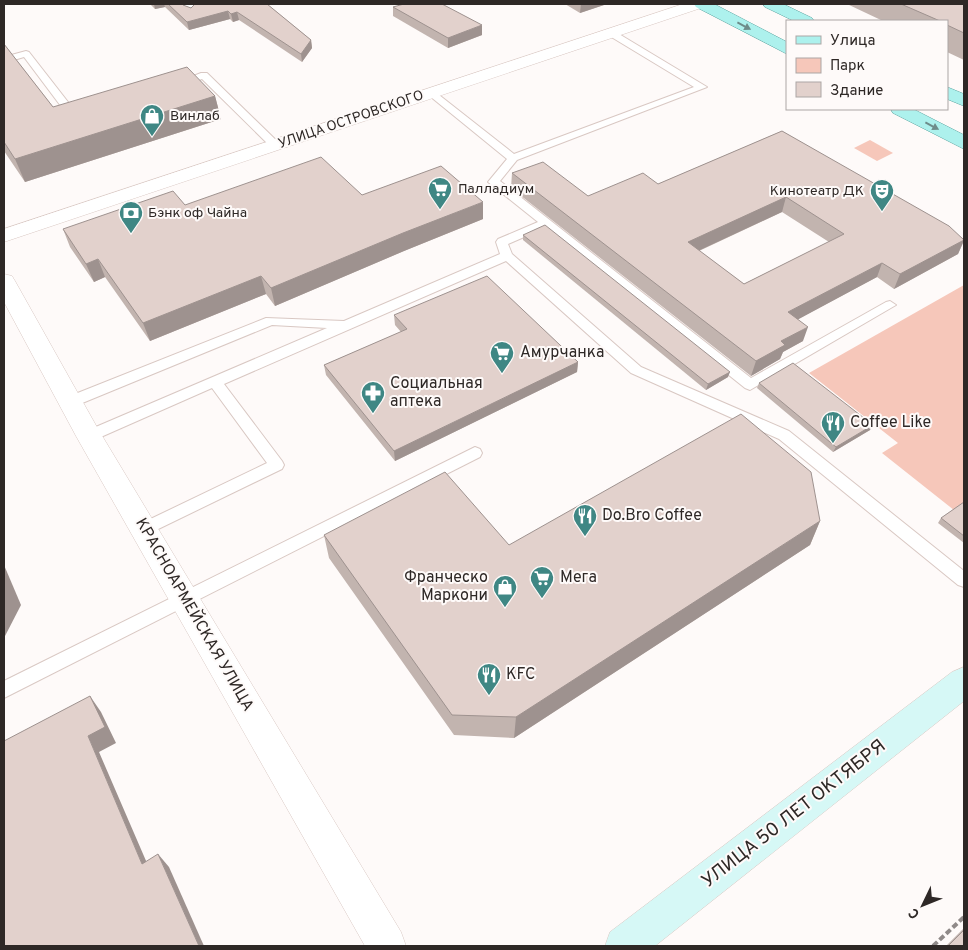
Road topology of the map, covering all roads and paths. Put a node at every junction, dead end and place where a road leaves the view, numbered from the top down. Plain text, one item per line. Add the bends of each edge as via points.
1 (698, 4) edge
2 (702, 4) edge
3 (771, 4) edge
4 (804, 20) edge
5 (611, 33) junction
6 (786, 48) edge
7 (4, 60) edge
8 (167, 87) edge
9 (431, 93) junction
10 (948, 93) edge
11 (964, 101) edge
12 (92, 110) edge
13 (902, 110) edge
14 (964, 143) edge
15 (275, 145) junction
16 (513, 158) junction
17 (546, 223) junction
18 (4, 236) edge
19 (507, 256) junction
20 (4, 281) edge
21 (890, 305) dead end
22 (347, 325) junction
23 (215, 382) junction
24 (70, 402) junction
25 (89, 436) junction
26 (475, 453) dead end
27 (144, 529) junction
28 (964, 580) edge
29 (185, 600) junction
30 (964, 682) edge
31 (4, 690) edge
32 (964, 918) edge
33 (387, 946) edge
34 (624, 946) edge
35 (933, 946) edge

1 - 5 street, УЛИЦА ОСТРОВСКОГО
2 -> 6 main road
3 - 4 main road
5 - 9 street, УЛИЦА ОСТРОВСКОГО
5 - 16 lane via 702,87
7 - 12 lane via 26,54 73,115
8 - 15 lane via 204,76
9 - 15 street, УЛИЦА ОСТРОВСКОГО
9 - 16 lane
10 - 11 main road
13 -> 14 main road
15 - 18 street, УЛИЦА ОСТРОВСКОГО
16 - 17 lane via 494,182
17 - 19 lane via 502,242
17 - 21 lane via 750,385
19 - 22 lane
19 - 28 lane via 636,370 784,435
20 - 24 street, КРАСНОАРМЕЙСКАЯ УЛИЦА
22 - 23 lane
22 - 24 lane via 271,321
23 - 25 lane
23 - 27 lane via 277,465
24 - 25 street, КРАСНОАРМЕЙСКАЯ УЛИЦА
25 - 27 street, КРАСНОАРМЕЙСКАЯ УЛИЦА
26 - 29 lane
27 - 29 street, КРАСНОАРМЕЙСКАЯ УЛИЦА
29 - 31 lane
29 - 33 street, КРАСНОАРМЕЙСКАЯ УЛИЦА
30 - 34 main road, УЛИЦА 50 ЛЕТ ОКТЯБРЯ
32 - 35 path

